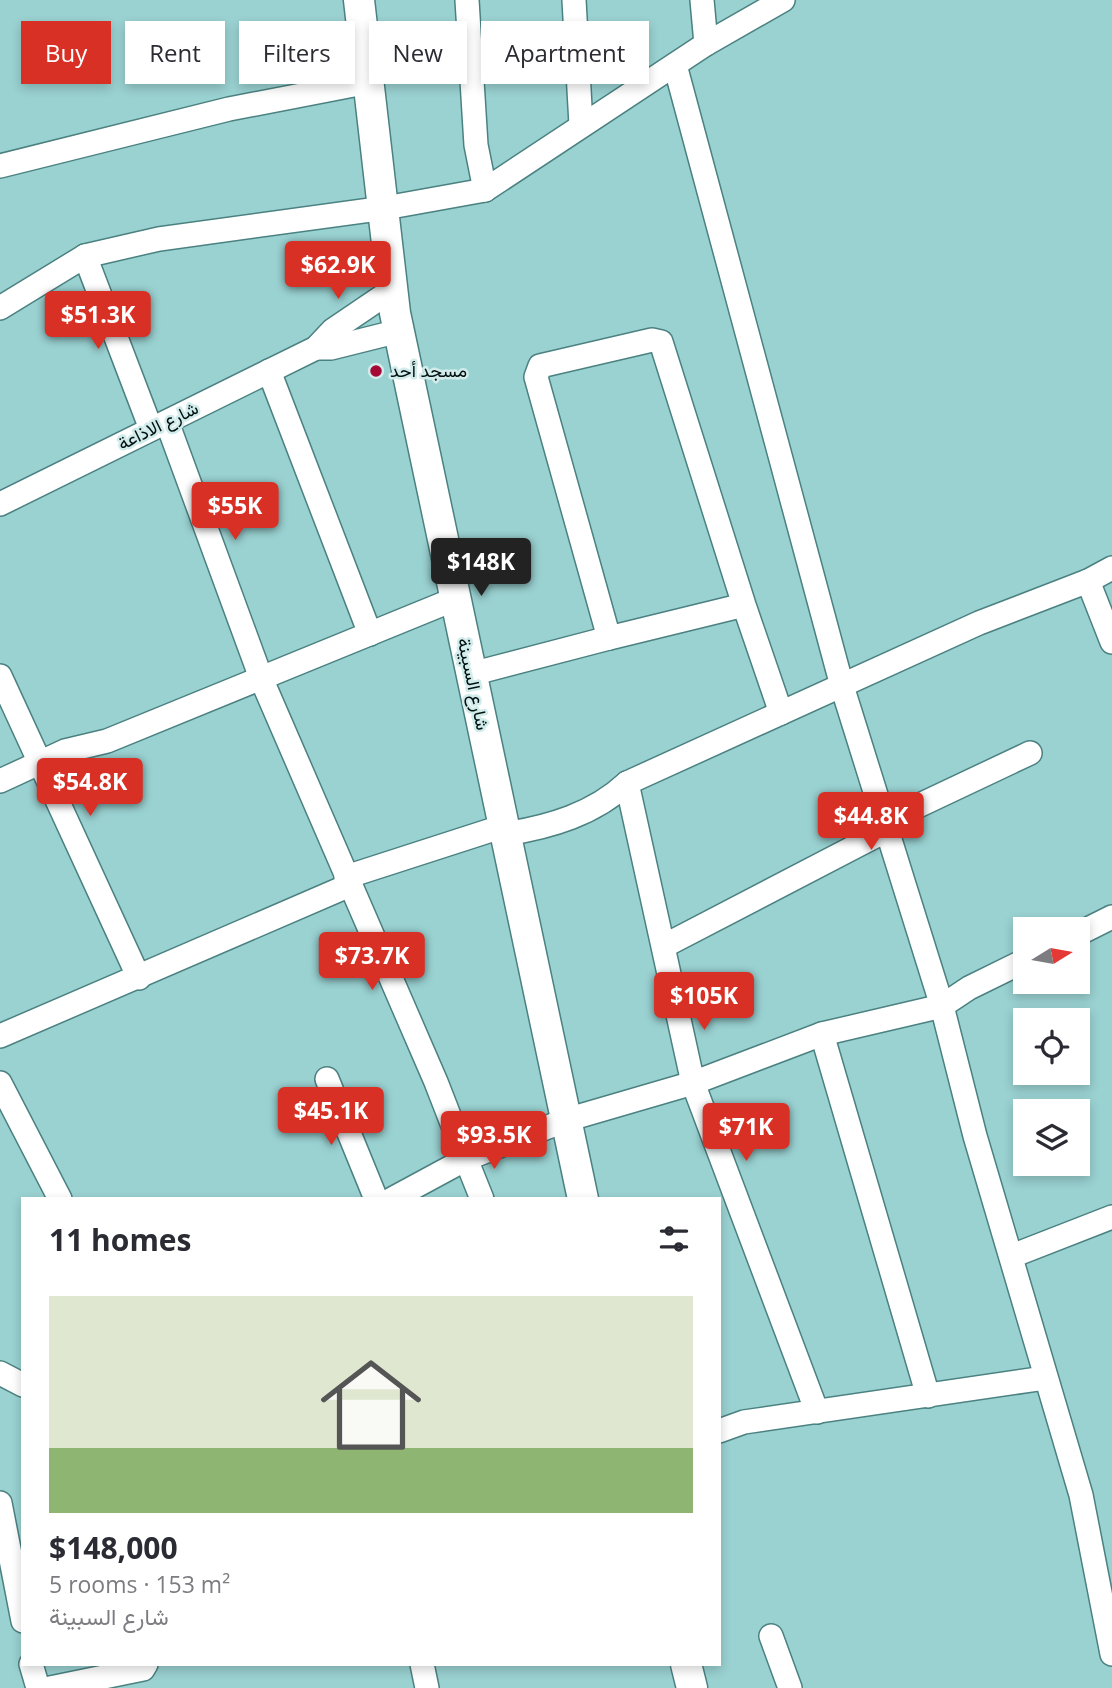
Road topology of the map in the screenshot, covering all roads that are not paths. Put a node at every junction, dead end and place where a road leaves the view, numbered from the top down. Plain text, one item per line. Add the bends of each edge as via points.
1 (359, 0) edge
2 (467, 0) edge
3 (574, 0) edge
4 (702, 0) edge
5 (783, 0) edge
6 (706, 44) junction
7 (675, 65) junction
8 (369, 82) joint
9 (369, 84) edge
10 (581, 125) junction
11 (0, 166) edge
12 (485, 190) junction
13 (385, 208) junction
14 (85, 256) junction
15 (392, 290) junction
16 (0, 308) edge
17 (399, 331) junction
18 (316, 348) junction
19 (269, 371) junction
20 (159, 426) junction
21 (0, 504) edge
22 (1112, 568) edge
23 (1087, 581) junction
24 (455, 599) junction
25 (744, 605) junction
26 (370, 634) junction
27 (609, 638) junction
28 (1112, 642) edge
29 (471, 674) junction
30 (0, 676) edge
31 (261, 678) junction
32 (842, 686) junction
33 (781, 713) junction
34 (1030, 753) dead end
35 (41, 762) junction
36 (0, 781) edge
37 (627, 783) junction
38 (886, 826) junction
39 (504, 830) junction
40 (348, 881) junction
41 (1112, 917) edge
42 (1090, 927) edge
43 (664, 946) junction
44 (1013, 966) edge
45 (139, 978) junction
46 (942, 1006) junction
47 (822, 1034) junction
48 (0, 1036) edge
49 (327, 1079) dead end
50 (0, 1083) edge
51 (693, 1083) junction
52 (566, 1120) junction
53 (466, 1159) junction
54 (59, 1197) edge
55 (375, 1197) edge
56 (395, 1197) edge
57 (481, 1197) edge
58 (583, 1197) edge
59 (1112, 1217) edge
60 (1012, 1256) junction
61 (0, 1373) edge
62 (1045, 1378) junction
63 (21, 1384) edge
64 (928, 1396) junction
65 (817, 1412) junction
66 (721, 1430) edge
67 (0, 1503) edge
68 (1103, 1559) edge
69 (21, 1611) edge
70 (771, 1636) dead end
71 (1112, 1654) edge
72 (32, 1666) edge
73 (145, 1666) edge
74 (422, 1666) edge
75 (677, 1666) edge
76 (686, 1666) edge
77 (38, 1688) edge
78 (50, 1688) edge
79 (427, 1688) edge
80 (680, 1688) edge
81 (691, 1688) edge
82 (790, 1688) edge

1 - 8 main road, شارع السبينة
2 - 12 street via 476,145
3 - 10 street
4 - 6 street
5 - 6 street
6 - 7 street
7 - 10 street
7 - 32 street
8 - 11 street via 229,109
9 - 13 main road, شارع السبينة
10 - 12 street
12 - 13 street
13 - 14 street via 159,239
13 - 15 main road, شارع السبينة
14 - 16 street
14 - 20 street
15 - 17 main road, شارع السبينة
15 - 18 street, شارع الاذاعة via 333,330
17 - 18 street, شارع الاذاعة
17 - 24 main road, شارع السبينة
18 - 19 street, شارع الاذاعة
19 - 20 street, شارع الاذاعة
19 - 26 street
20 - 21 street, شارع الاذاعة
20 - 31 street
22 - 23 street
23 - 28 street
23 - 32 street via 1018,606
24 - 26 street
24 - 29 main road, شارع السبينة
25 - 27 street
25 - 27 street via 660,342 652,340 540,366 536,377
25 - 33 street
26 - 31 street
27 - 29 street
29 - 39 main road, شارع السبينة
30 - 35 street
31 - 35 street via 107,741
31 - 40 street
32 - 33 street
32 - 38 street
33 - 37 street
34 - 38 street
35 - 36 street
35 - 45 street
37 - 39 street via 591,809 545,827
37 - 43 street
38 - 43 street
38 - 46 street
39 - 40 street
39 - 52 main road, شارع السبينة
40 - 45 street
40 - 53 street
41 - 42 street
43 - 51 street
44 - 46 street
45 - 48 street
46 - 47 street
46 - 60 street
47 - 51 street
47 - 64 street
49 - 55 street
50 - 54 street
51 - 52 street
51 - 65 street
52 - 53 street
52 - 58 main road, شارع السبينة
53 - 56 street
53 - 57 street
59 - 60 street
60 - 62 street
61 - 63 street
62 - 64 street
62 - 68 street
64 - 65 street
65 - 66 street via 744,1422
67 - 69 street
68 - 71 street
70 - 82 street
72 - 77 street
73 - 78 street
74 - 79 street
75 - 80 main road
76 - 81 main road

